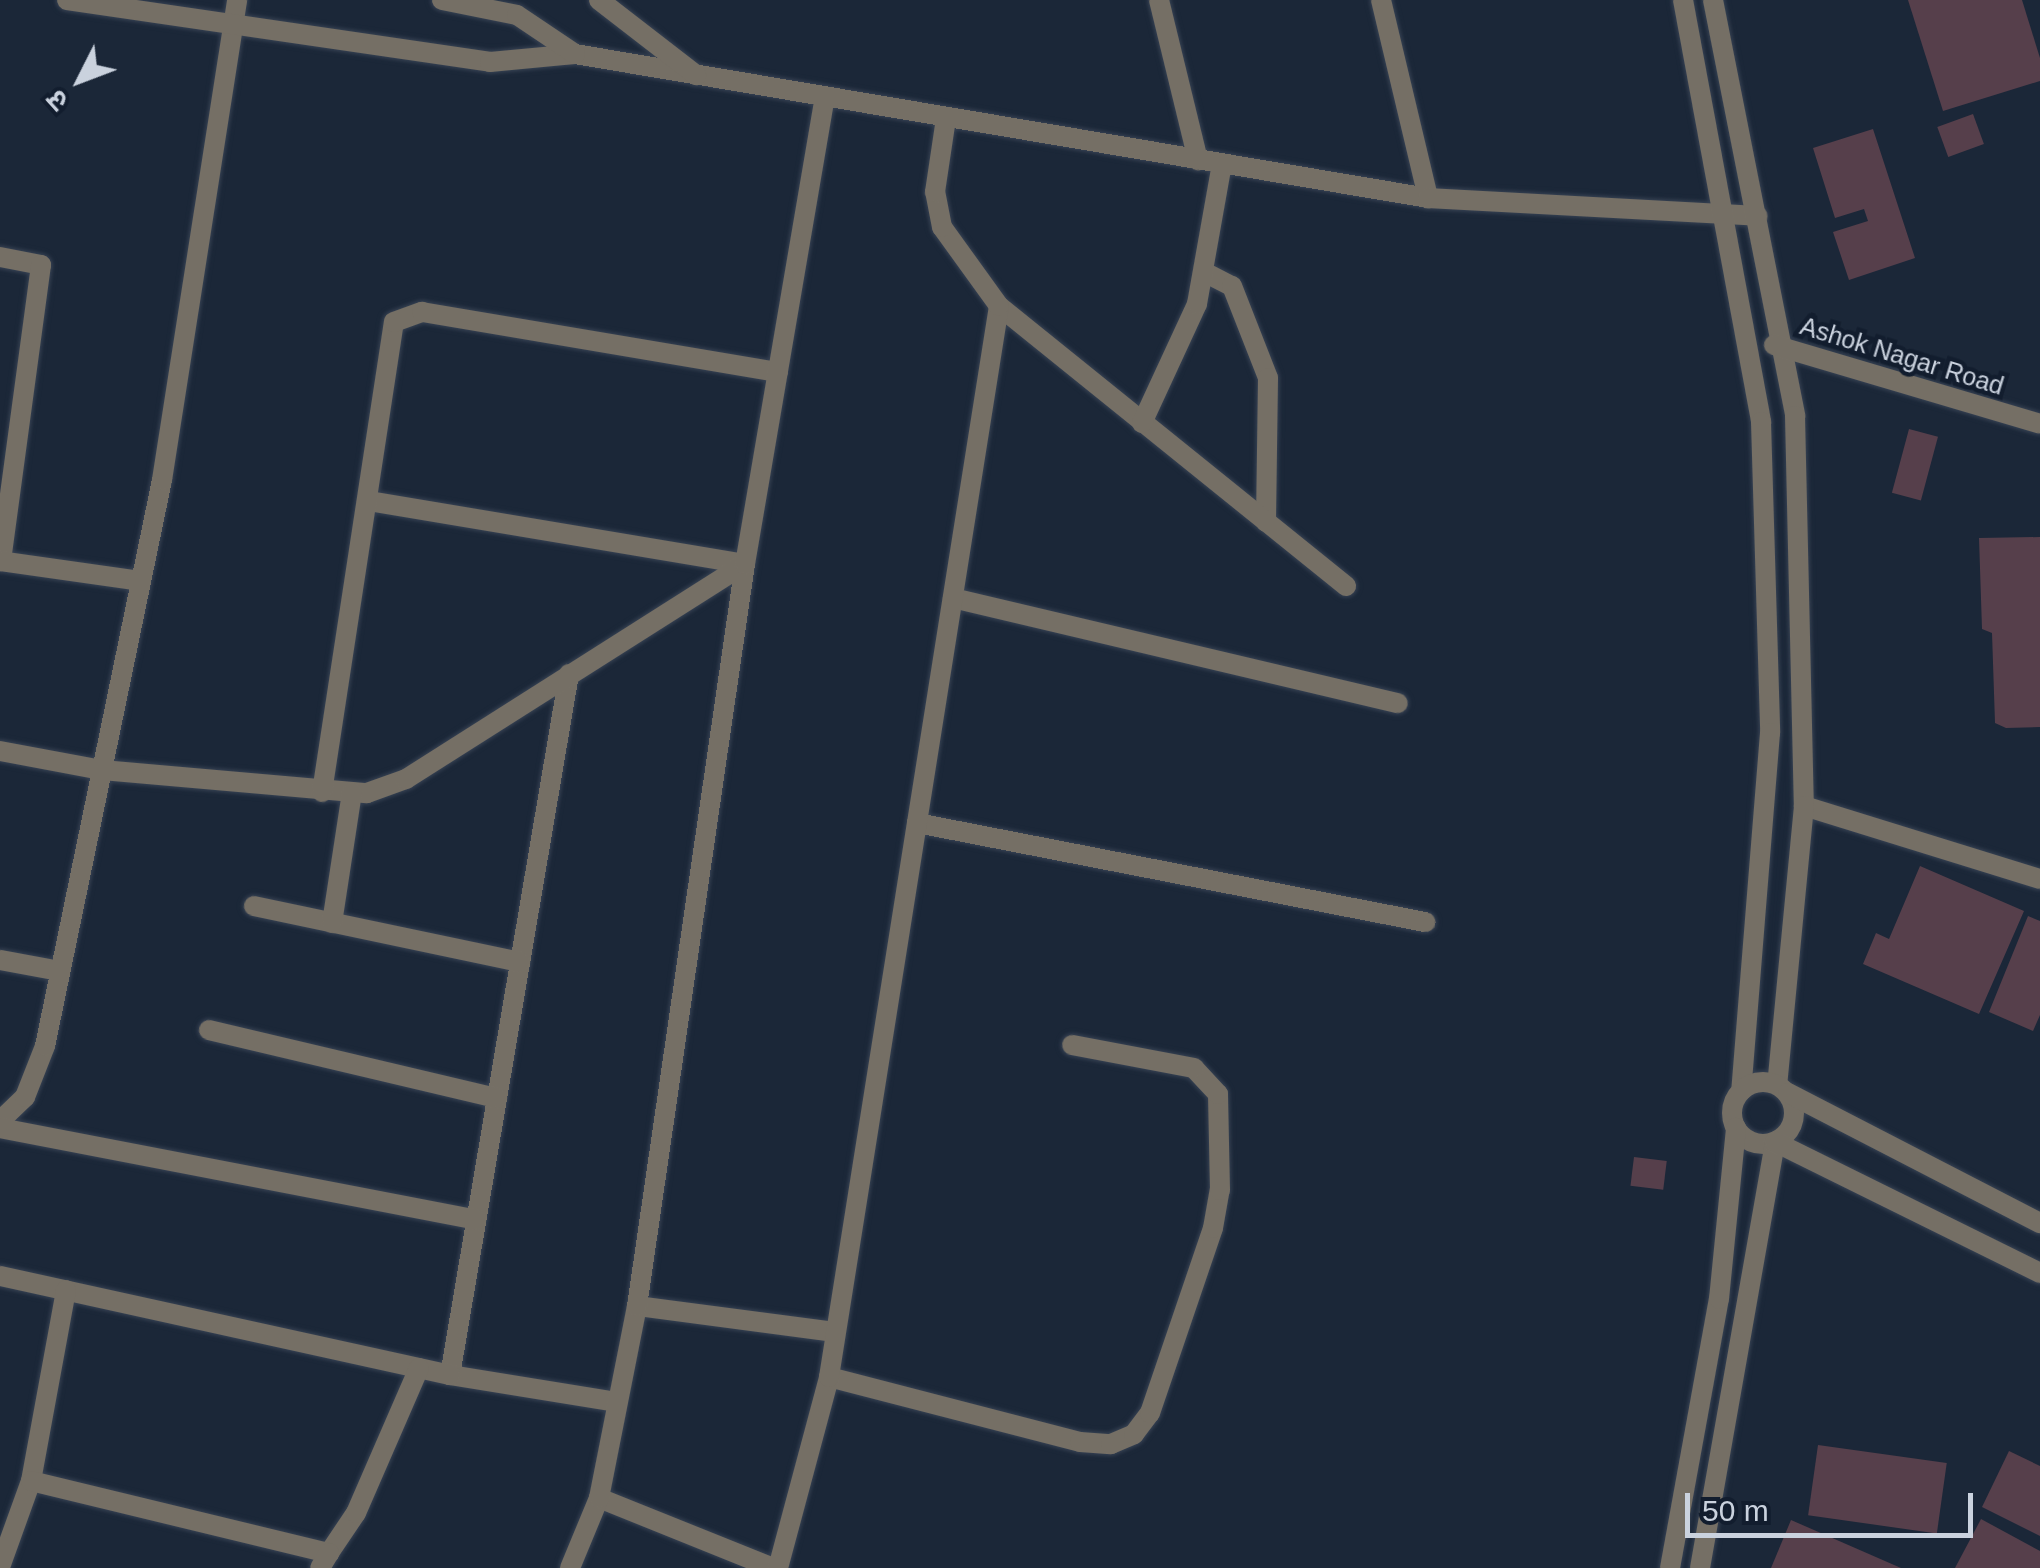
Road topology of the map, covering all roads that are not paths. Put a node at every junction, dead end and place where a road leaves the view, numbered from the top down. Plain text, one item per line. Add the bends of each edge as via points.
1 (67, 0) edge
2 (237, 0) edge
3 (442, 0) edge
4 (599, 0) edge
5 (1159, 0) edge
6 (1381, 0) edge
7 (1683, 0) edge
8 (1712, 0) edge
9 (234, 26) junction
10 (575, 54) junction
11 (699, 77) junction
12 (825, 98) junction
13 (946, 118) junction
14 (1198, 160) junction
15 (1222, 164) junction
16 (1428, 198) junction
17 (1723, 212) junction
18 (1758, 216) junction
19 (0, 258) edge
20 (1204, 272) junction
21 (999, 306) junction
22 (1749, 341) junction
23 (1781, 346) junction
24 (778, 372) junction
25 (1142, 422) junction
26 (2040, 424) edge
27 (368, 501) junction
28 (1266, 522) junction
29 (0, 561) edge
30 (745, 564) junction
31 (141, 581) junction
32 (1346, 586) dead end
33 (952, 598) junction
34 (569, 674) junction
35 (1398, 703) dead end
36 (0, 751) edge
37 (102, 770) junction
38 (322, 792) junction
39 (352, 792) junction
40 (1804, 806) junction
41 (916, 823) junction
42 (2040, 879) edge
43 (254, 906) dead end
44 (332, 922) junction
45 (1424, 922) dead end
46 (0, 960) edge
47 (520, 962) junction
48 (60, 972) junction
49 (209, 1030) dead end
50 (1072, 1045) dead end
51 (1782, 1089) junction
52 (1741, 1091) junction
53 (497, 1098) junction
54 (0, 1125) edge
55 (1736, 1128) junction
56 (1775, 1142) junction
57 (476, 1220) junction
58 (2040, 1223) edge
59 (2040, 1273) edge
60 (0, 1276) edge
61 (66, 1290) junction
62 (637, 1306) junction
63 (834, 1332) junction
64 (419, 1368) junction
65 (450, 1374) junction
66 (829, 1378) junction
67 (618, 1402) junction
68 (31, 1481) junction
69 (599, 1498) junction
70 (324, 1560) edge
71 (0, 1567) edge
72 (570, 1568) edge
73 (775, 1568) edge
74 (1670, 1568) edge
75 (1700, 1568) edge

1 - 9 street
2 - 9 street
3 - 10 street via 517,14
4 - 11 street
5 - 14 street
6 - 16 street
7 - 17 street
8 - 18 street
9 - 10 street via 490,62
9 - 31 street
10 - 11 street
11 - 12 street
12 - 13 street
12 - 24 street
13 - 14 street
13 - 21 street via 935,192 942,227
14 - 15 street
15 - 16 street
15 - 20 street
16 - 17 street
17 - 18 street
17 - 22 street
18 - 23 street
19 - 29 street via 41,265
20 - 25 street via 1186,335
20 - 28 street via 1232,286 1268,378
21 - 25 street
21 - 33 street
22 - 23 street, Ashok Nagar Road
22 - 52 street via 1760,422 1770,732
23 - 26 street, Ashok Nagar Road
23 - 40 street via 1795,416
24 - 27 street via 422,312 405,316 389,336
24 - 30 street
25 - 28 street
27 - 30 street
27 - 38 street
28 - 32 street
29 - 31 street
30 - 34 street
30 - 62 street
31 - 37 street
33 - 35 street
33 - 41 street
34 - 39 street via 406,778
34 - 47 street
36 - 37 street
37 - 38 street
37 - 48 street
38 - 39 street
39 - 44 street
40 - 42 street
40 - 51 street
41 - 45 street
41 - 63 street
43 - 44 street
44 - 47 street
46 - 48 street
47 - 53 street
48 - 54 street via 45,1046 25,1097
49 - 53 street
50 - 66 street via 1194,1068 1218,1094 1214,1228 1150,1414 1134,1434 1111,1444 1080,1442
51 - 52 street via 1758,1082
51 - 56 street via 1795,1117
51 - 58 street
52 - 55 street via 1732,1108
53 - 57 street
54 - 57 street
55 - 56 street via 1757,1144
55 - 74 street via 1719,1299
56 - 59 street
56 - 75 street
57 - 65 street
60 - 61 street
61 - 64 street
61 - 68 street
62 - 63 street
62 - 67 street
63 - 66 street
64 - 65 street
64 - 70 street via 356,1513
65 - 67 street
66 - 73 street
67 - 69 street
68 - 70 street
68 - 71 street
69 - 72 street
69 - 73 street

